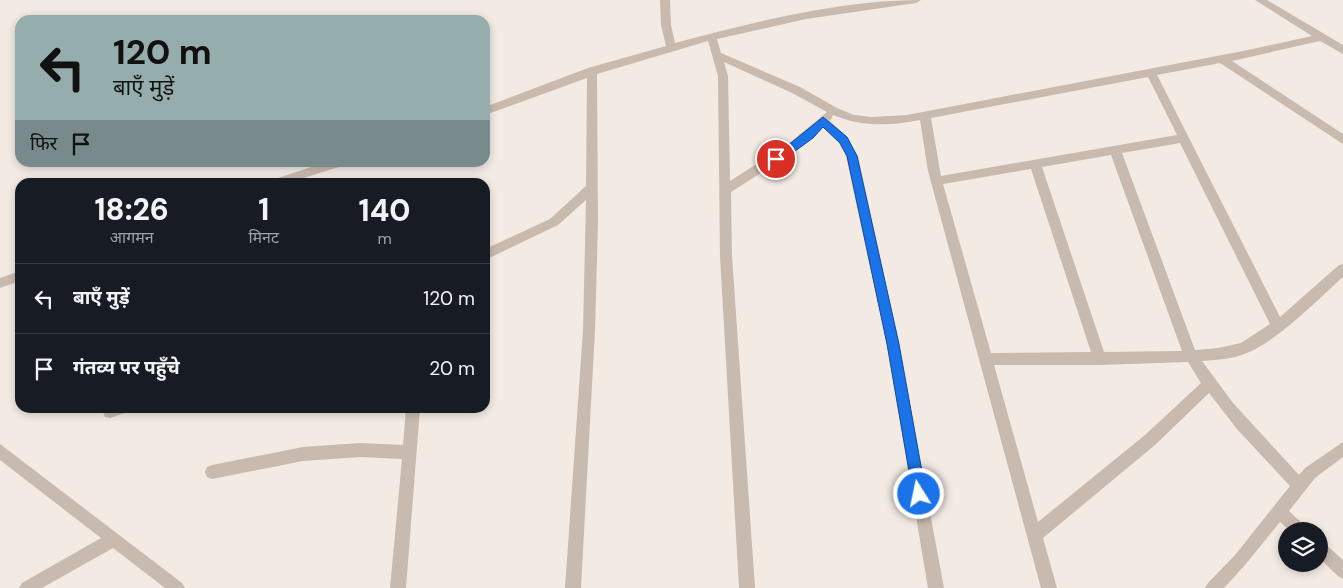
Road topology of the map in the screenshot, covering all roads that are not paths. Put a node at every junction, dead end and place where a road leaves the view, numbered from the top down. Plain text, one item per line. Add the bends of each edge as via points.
1 (665, 0) edge
2 (916, 0) edge
3 (1260, 0) edge
4 (1323, 37) junction
5 (712, 38) junction
6 (672, 48) junction
7 (1343, 50) edge
8 (716, 55) junction
9 (1222, 59) junction
10 (592, 71) junction
11 (1151, 73) junction
12 (490, 109) edge
13 (828, 116) junction
14 (925, 116) junction
15 (1184, 138) junction
16 (1343, 140) edge
17 (1115, 150) junction
18 (1034, 164) junction
19 (326, 167) edge
20 (292, 178) edge
21 (937, 181) junction
22 (592, 188) junction
23 (725, 190) junction
24 (490, 254) edge
25 (1343, 269) edge
26 (15, 278) edge
27 (0, 283) edge
28 (1278, 326) junction
29 (1191, 356) junction
30 (985, 359) junction
31 (1100, 359) junction
32 (1208, 385) junction
33 (413, 413) edge
34 (1343, 449) edge
35 (0, 450) edge
36 (410, 452) junction
37 (212, 472) dead end
38 (1300, 486) junction
39 (1280, 512) junction
40 (1291, 522) edge
41 (1034, 535) junction
42 (114, 539) junction
43 (1328, 557) edge
44 (1343, 571) edge
45 (27, 588) edge
46 (177, 588) edge
47 (398, 588) edge
48 (573, 588) edge
49 (747, 588) edge
50 (936, 588) edge
51 (1049, 588) edge
52 (1213, 588) edge

1 - 6 street via 666,26
2 - 5 street via 793,19
3 - 4 street
4 - 7 street
4 - 9 street
5 - 6 street
5 - 8 street
6 - 10 street
8 - 13 street via 796,90
8 - 23 street via 723,76
9 - 11 street
9 - 16 street
10 - 12 street
10 - 22 street
11 - 14 street
11 - 15 street
13 - 14 street via 872,122
13 - 23 street via 790,150
13 - 50 street via 852,156 893,344
14 - 21 street
15 - 17 street
15 - 28 street
17 - 18 street
17 - 29 street
18 - 21 street
18 - 31 street
19 - 20 street
21 - 30 street
22 - 24 street via 554,222
22 - 48 street via 589,330
23 - 49 street via 726,256
25 - 28 street
26 - 27 street
28 - 29 street via 1244,348
29 - 31 street
29 - 32 street
30 - 31 street
30 - 41 street
32 - 38 street
32 - 41 street via 1150,440
33 - 36 street
34 - 38 street via 1310,473
35 - 42 street
36 - 37 street via 360,450 303,454
36 - 47 street
38 - 39 street
39 - 40 street
39 - 52 street
41 - 51 street
42 - 45 street
42 - 46 street
43 - 44 street

